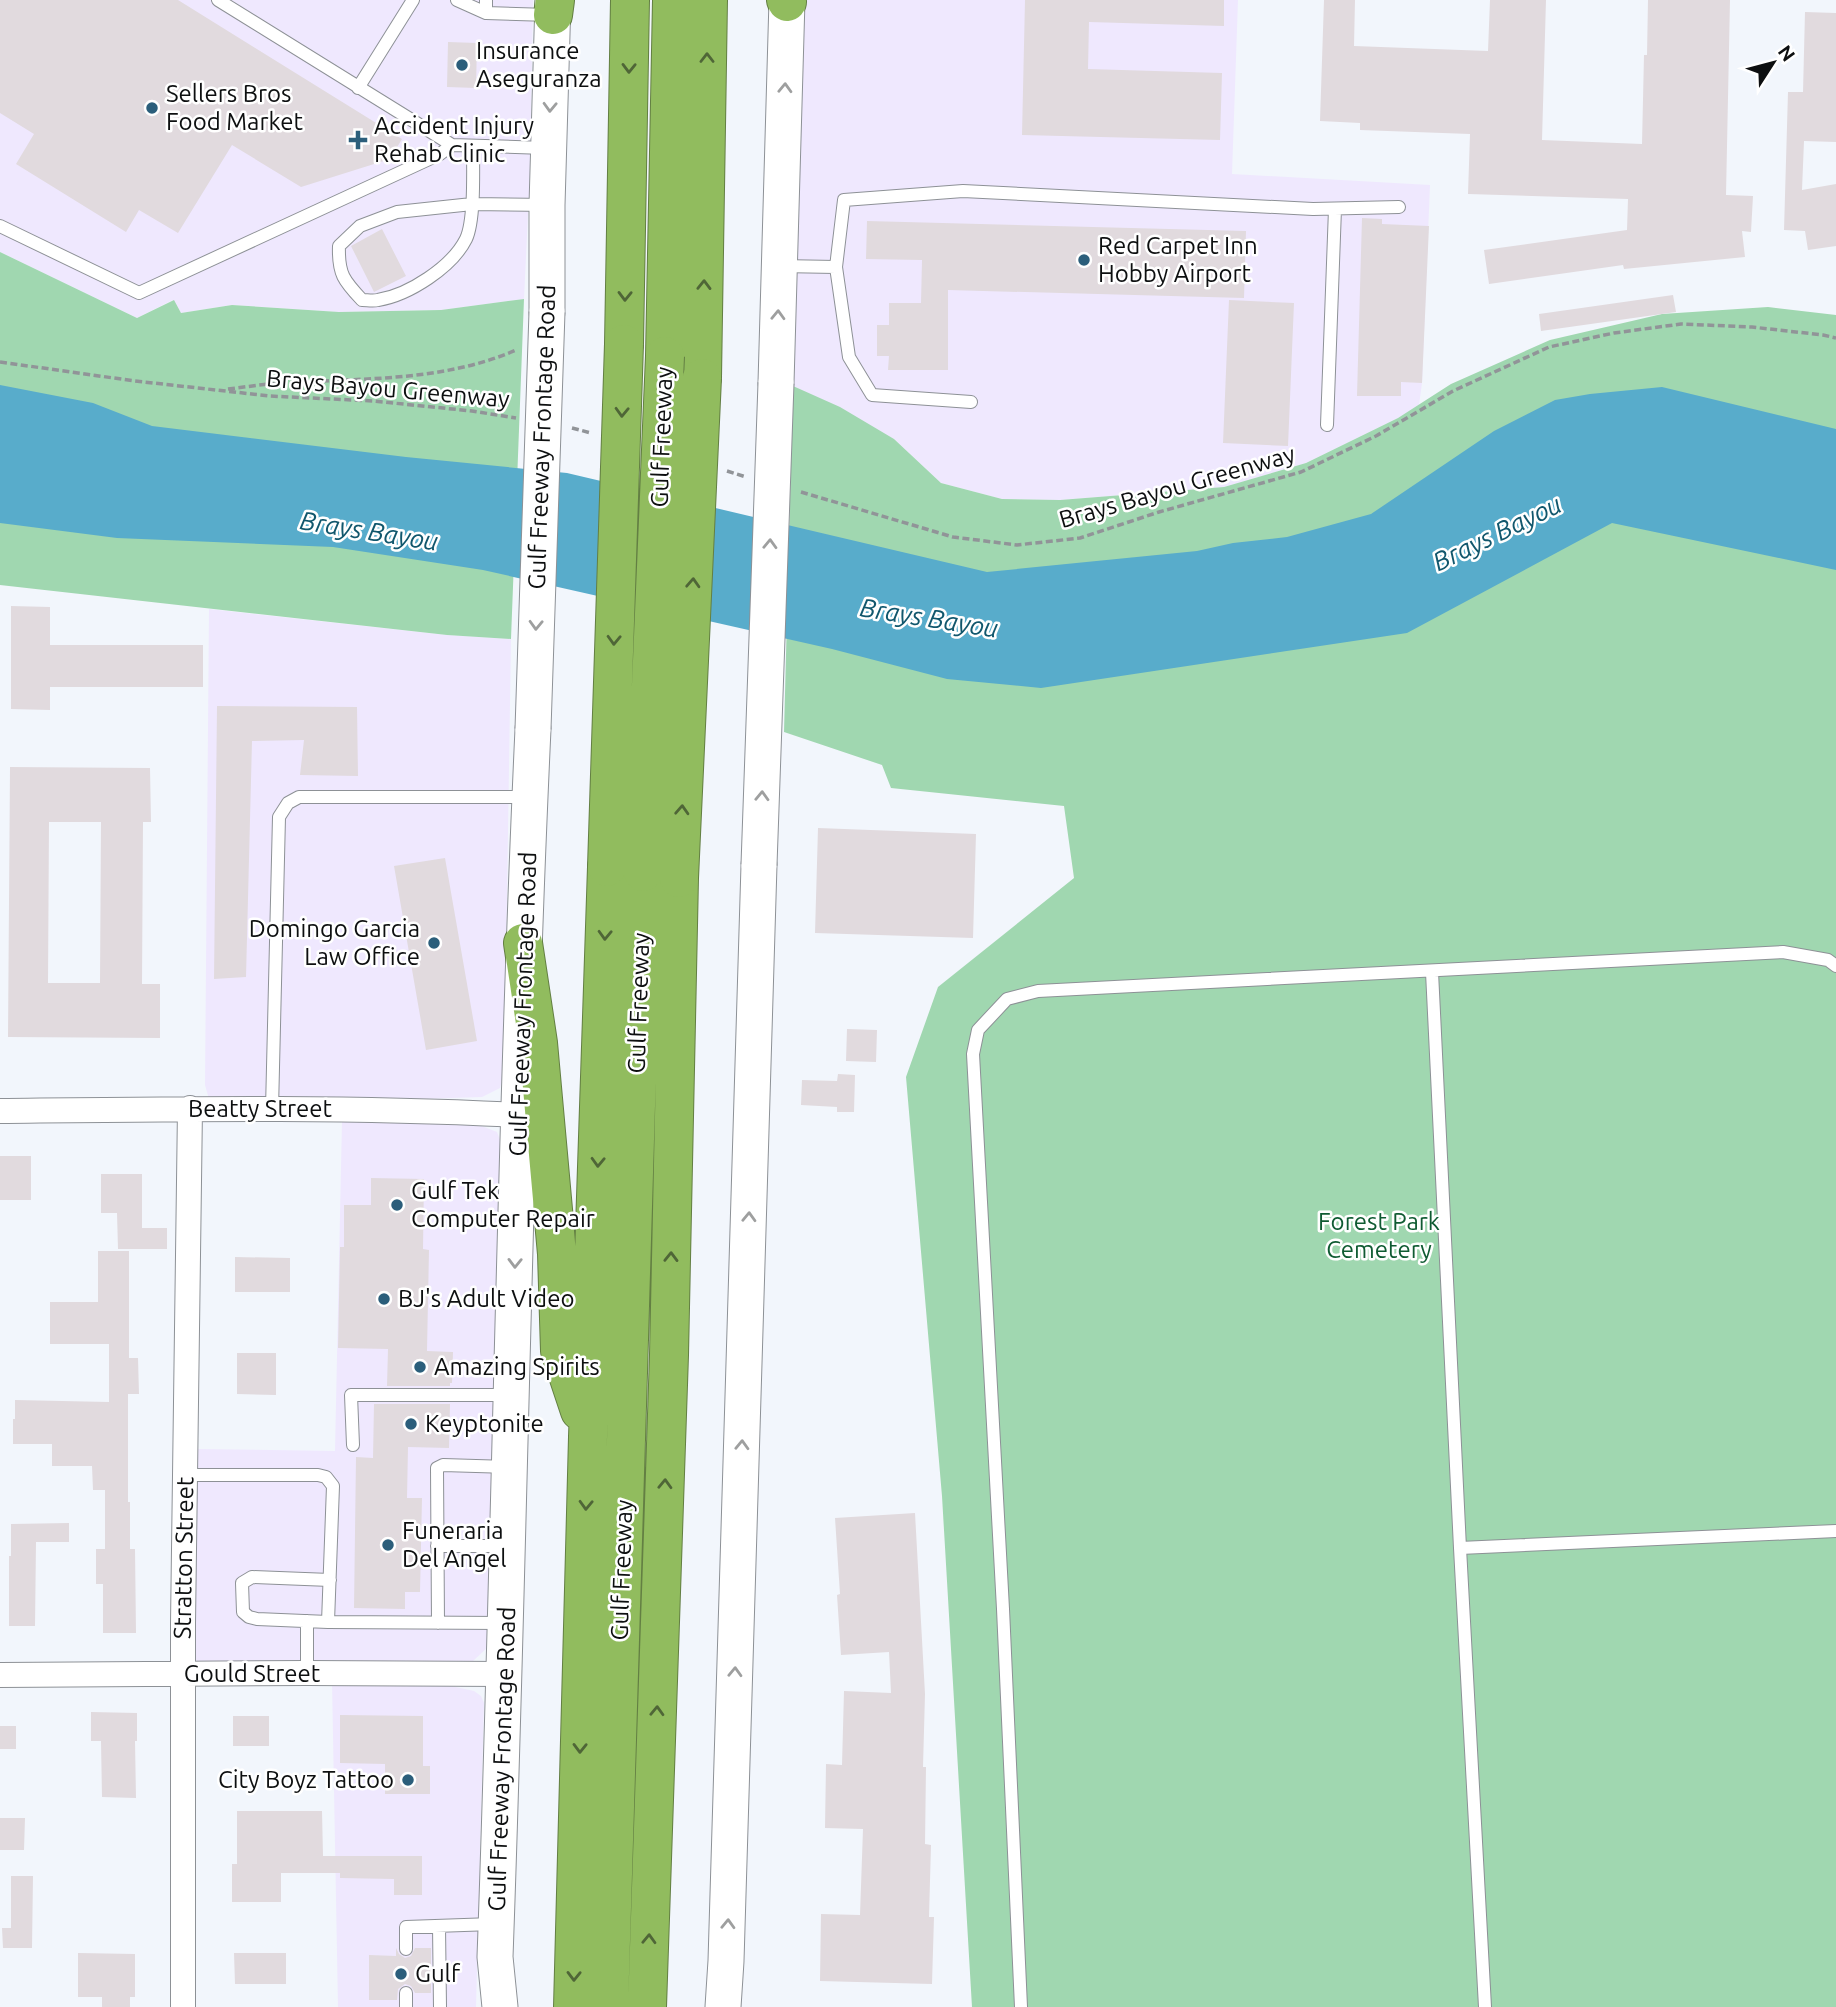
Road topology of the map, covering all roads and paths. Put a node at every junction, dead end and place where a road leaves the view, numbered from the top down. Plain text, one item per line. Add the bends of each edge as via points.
1 (218, 0) edge
2 (413, 0) edge
3 (457, 0) edge
4 (630, 0) edge
5 (672, 0) edge
6 (708, 0) edge
7 (787, 1) edge
8 (554, 5) edge
9 (486, 6) edge
10 (358, 88) junction
11 (452, 145) junction
12 (473, 146) junction
13 (549, 148) junction
14 (472, 204) junction
15 (547, 205) junction
16 (1399, 207) dead end
17 (1335, 209) junction
18 (0, 226) edge
19 (779, 266) junction
20 (836, 267) junction
21 (1836, 338) edge
22 (516, 350) dead end
23 (0, 362) edge
24 (221, 390) junction
25 (971, 402) dead end
26 (523, 420) dead end
27 (1327, 425) dead end
28 (561, 426) dead end
29 (600, 436) dead end
30 (719, 469) dead end
31 (758, 480) dead end
32 (798, 491) dead end
33 (530, 797) junction
34 (643, 872) junction
35 (523, 943) junction
36 (1836, 966) edge
37 (1432, 972) junction
38 (190, 1108) junction
39 (272, 1109) junction
40 (0, 1111) edge
41 (519, 1115) junction
42 (512, 1395) junction
43 (588, 1437) junction
44 (353, 1445) dead end
45 (510, 1467) junction
46 (185, 1475) junction
47 (1836, 1531) edge
48 (437, 1546) junction
49 (508, 1546) junction
50 (1460, 1549) junction
51 (330, 1580) junction
52 (307, 1621) junction
53 (328, 1622) junction
54 (438, 1623) junction
55 (506, 1623) junction
56 (307, 1673) junction
57 (505, 1674) junction
58 (0, 1675) edge
59 (184, 1675) junction
60 (439, 1926) junction
61 (496, 1940) junction
62 (406, 1948) dead end
63 (406, 1993) dead end
64 (724, 2002) edge
65 (183, 2007) edge
66 (406, 2007) edge
67 (440, 2007) edge
68 (490, 2007) edge
69 (500, 2007) edge
70 (573, 2007) edge
71 (609, 2007) edge
72 (647, 2007) edge
73 (1021, 2007) edge
74 (1485, 2007) edge

1 - 10 lane
2 - 10 lane
3 - 9 lane
4 -> 34 highway, Gulf Freeway, bridge via 624,344
5 - 34 highway, Gulf Freeway, bridge via 666,356
34 -> 6 highway, Gulf Freeway, bridge via 702,378
19 -> 7 main road
8 - 9 lane
8 -> 13 main road, Gulf Freeway Frontage Road
10 - 11 lane
11 - 12 lane
11 - 18 lane via 139,293
12 - 13 lane
12 - 14 lane
13 - 15 main road, Gulf Freeway Frontage Road
14 - 14 lane via 397,212 360,226 339,246 345,283 362,300 378,300 412,288 446,265 466,238
14 - 15 lane
15 -> 33 main road, Gulf Freeway Frontage Road, bridge
16 - 17 lane
17 - 20 lane via 962,191 844,200
17 - 27 lane
19 - 20 lane
64 -> 19 main road, bridge
20 - 25 lane via 849,357 872,395
21 - 32 path, Brays Bayou Greenway via 1681,324 1549,347 1453,391 1376,436 1301,472 1080,538 1017,545 953,537
22 - 24 path, Brays Bayou Greenway via 464,367 407,376
23 - 24 path, Brays Bayou Greenway
24 - 26 path, Brays Bayou Greenway via 373,401
28 - 29 path
30 - 31 path
33 - 35 main road, Gulf Freeway Frontage Road
33 - 39 lane via 299,797 288,803 278,817
34 -> 43 highway, Gulf Freeway
34 - 71 highway, Gulf Freeway
72 -> 34 highway, Gulf Freeway via 669,1355
35 - 41 main road, Gulf Freeway Frontage Road
35 - 43 highway via 547,1135 560,1351
36 - 37 lane via 1828,960 1783,952
37 - 50 lane
37 - 73 lane via 1038,991 1007,999 978,1030 973,1054
38 - 39 street, Beatty Street
38 - 40 street, Beatty Street
38 - 46 street, Stratton Street
39 - 41 street, Beatty Street
41 -> 42 main road, Gulf Freeway Frontage Road
42 - 44 lane via 351,1395
42 - 45 main road, Gulf Freeway Frontage Road
43 -> 70 highway, Gulf Freeway
45 - 48 lane via 437,1468
45 - 49 main road, Gulf Freeway Frontage Road
46 - 51 lane via 326,1477 333,1486
46 - 59 street, Stratton Street
47 - 50 lane
48 - 49 lane
48 - 54 lane
49 - 55 main road, Gulf Freeway Frontage Road
50 - 74 lane
51 - 52 lane via 252,1577 242,1583 243,1612 250,1617
51 - 53 lane
52 - 53 lane
52 - 56 lane
53 - 54 lane
54 - 55 lane
55 - 57 main road, Gulf Freeway Frontage Road
56 - 57 street, Gould Street
56 - 59 street, Gould Street
57 - 61 main road, Gulf Freeway Frontage Road
58 - 59 street, Gould Street
59 - 65 street, Stratton Street
60 - 61 lane
60 - 62 lane via 406,1927
60 - 67 lane
61 - 68 main road
61 - 69 main road, Gulf Freeway Frontage Road
63 - 66 lane

